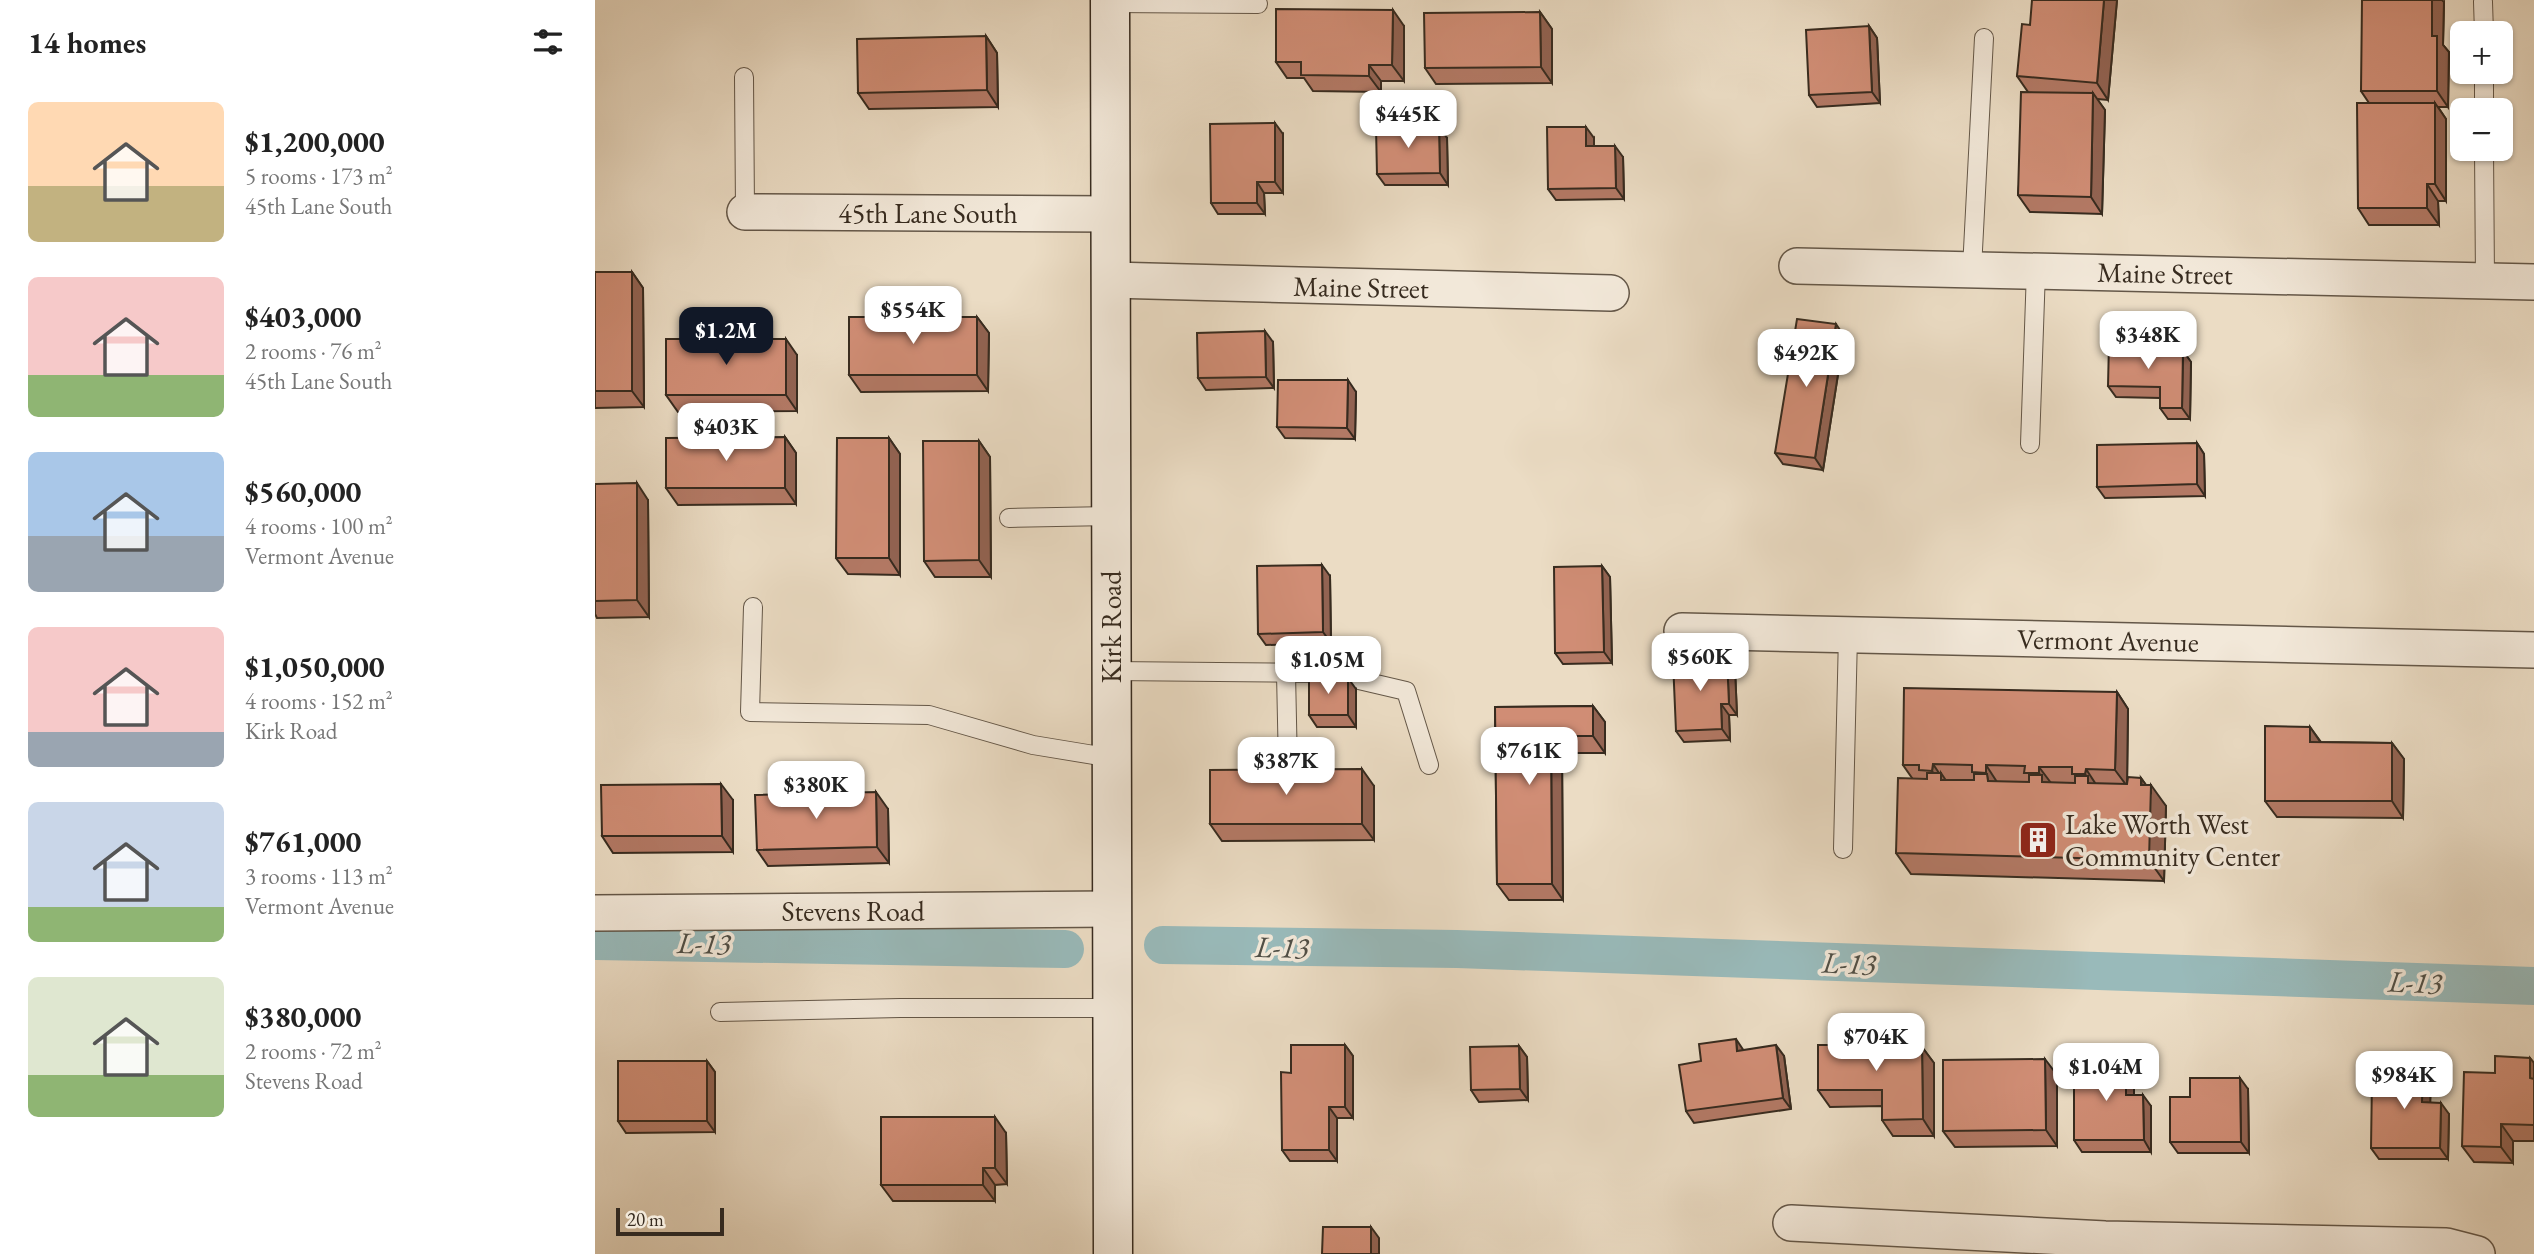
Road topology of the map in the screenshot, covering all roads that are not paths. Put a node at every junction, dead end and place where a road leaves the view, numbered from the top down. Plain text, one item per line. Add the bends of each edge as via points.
1 (1110, 1) edge
2 (2483, 2) dead end
3 (1258, 4) dead end
4 (2484, 21) edge
5 (1984, 38) dead end
6 (744, 77) dead end
7 (2484, 161) edge
8 (745, 212) joint
9 (1111, 214) junction
10 (1797, 266) dead end
11 (1972, 269) junction
12 (2036, 270) junction
13 (1111, 280) junction
14 (2485, 281) junction
15 (2534, 282) edge
16 (1611, 293) dead end
17 (2030, 444) dead end
18 (1111, 516) junction
19 (1009, 518) dead end
20 (753, 607) dead end
21 (1682, 631) dead end
22 (1848, 635) junction
23 (2534, 650) edge
24 (1111, 671) junction
25 (1286, 673) junction
26 (1112, 758) junction
27 (1429, 765) dead end
28 (1288, 768) edge
29 (1843, 849) dead end
30 (1112, 909) junction
31 (595, 913) edge
32 (1112, 1008) junction
33 (720, 1012) dead end
34 (1790, 1223) dead end
35 (2105, 1246) edge
36 (1113, 1254) edge
37 (2477, 1254) edge

1 - 3 lane
1 - 9 street, Kirk Road
2 - 4 lane
5 - 11 lane
6 - 8 lane
7 - 14 lane
8 - 9 street, 45th Lane South
9 - 13 street, Kirk Road
10 - 11 street, Maine Street
11 - 12 street, Maine Street
12 - 14 street, Maine Street
12 - 17 lane
13 - 16 street, Maine Street
13 - 18 street, Kirk Road
14 - 15 street, Maine Street
18 - 19 lane
18 - 24 street, Kirk Road
20 - 26 lane via 750,712 929,715 1034,745
21 - 22 street, Vermont Avenue
22 - 23 street, Vermont Avenue
22 - 29 lane
24 - 25 lane
24 - 26 street, Kirk Road
25 - 27 lane via 1329,673 1406,691
25 - 28 lane
26 - 30 street, Kirk Road
30 - 31 street, Stevens Road
30 - 32 street, Kirk Road
32 - 33 lane
32 - 36 street, Kirk Road
34 - 35 street
35 - 37 street via 2446,1246

